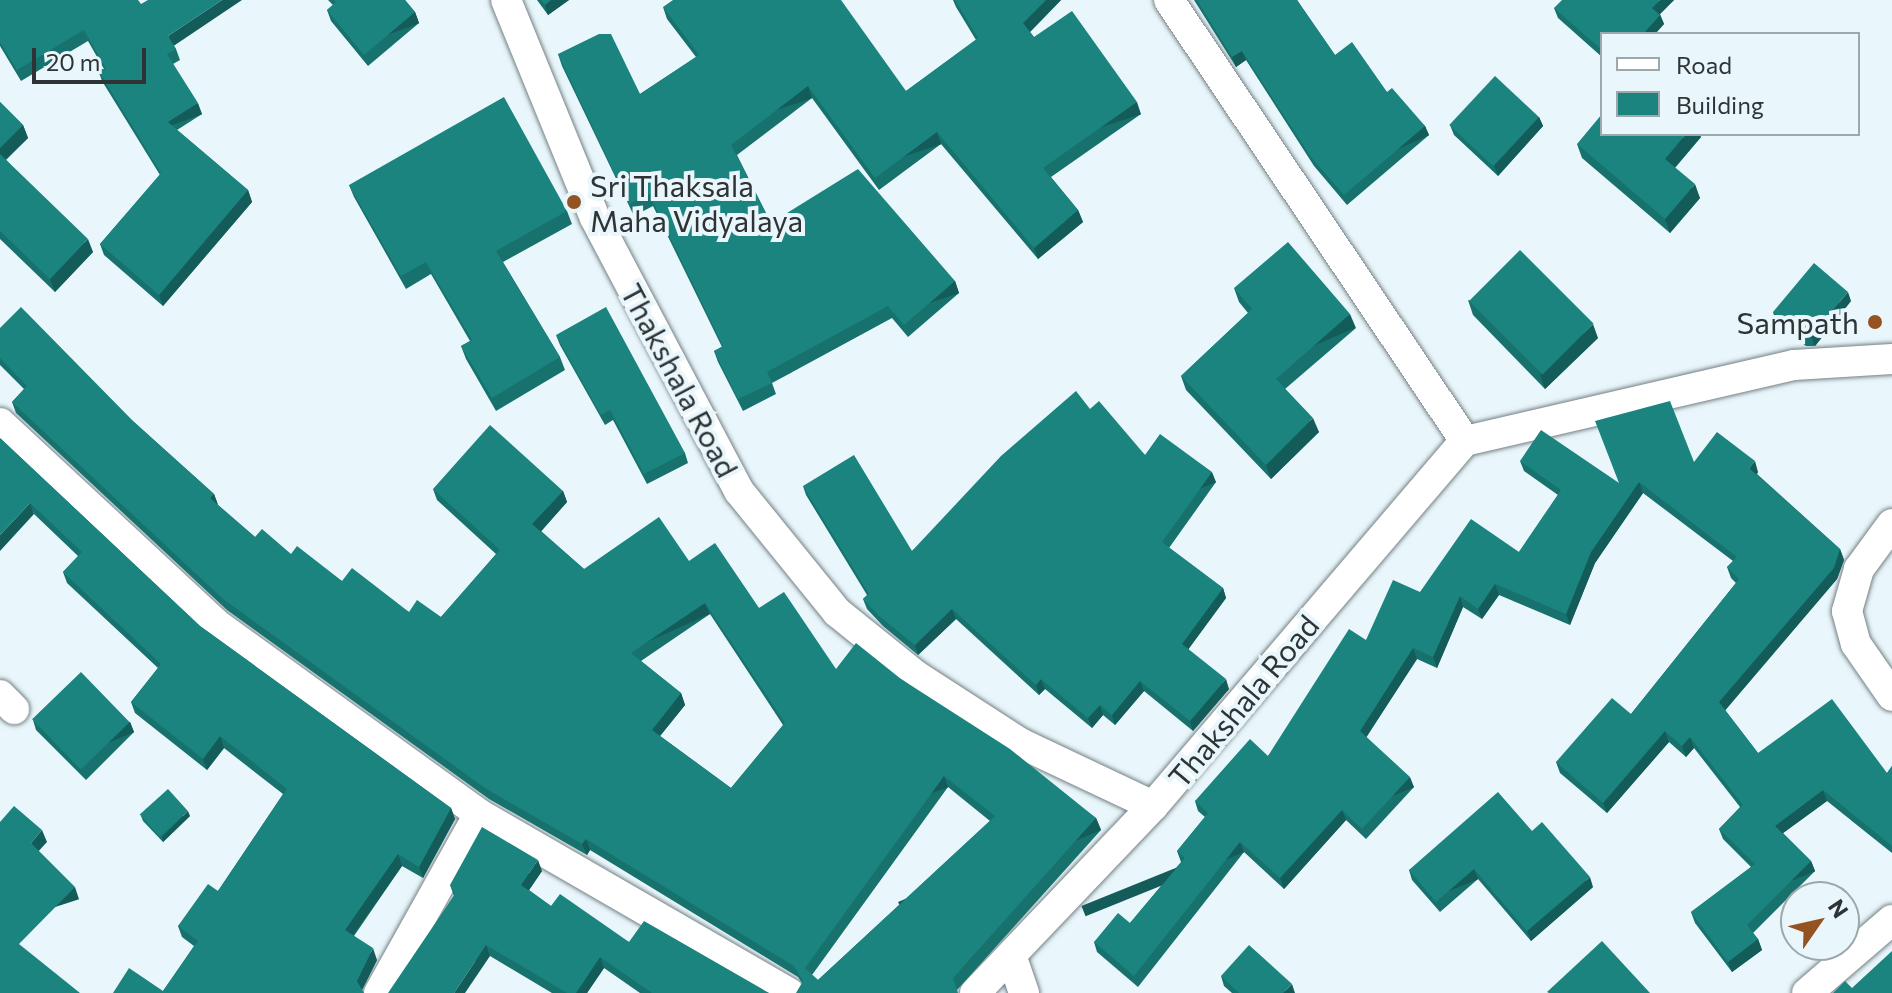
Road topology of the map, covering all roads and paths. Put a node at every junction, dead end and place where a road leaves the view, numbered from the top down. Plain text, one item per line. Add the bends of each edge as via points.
1 (506, 0) edge
2 (1169, 0) edge
3 (1892, 359) edge
4 (0, 423) edge
5 (1465, 441) junction
6 (1892, 524) edge
7 (1892, 696) edge
8 (1153, 806) junction
9 (479, 814) junction
10 (1892, 920) edge
11 (1012, 958) junction
12 (379, 993) edge
13 (789, 993) edge
14 (975, 993) edge
15 (1024, 993) edge
16 (1807, 993) edge

1 - 8 street, Thakshala Road via 595,218 739,491 758,515 837,612 915,675 1020,743
2 - 5 street
3 - 5 street via 1794,365
4 - 9 street via 216,624
5 - 8 street, Thakshala Road
6 - 7 street via 1859,569 1847,611 1856,644
8 - 11 street
9 - 12 street
9 - 13 street
10 - 16 street
11 - 14 street
11 - 15 street

